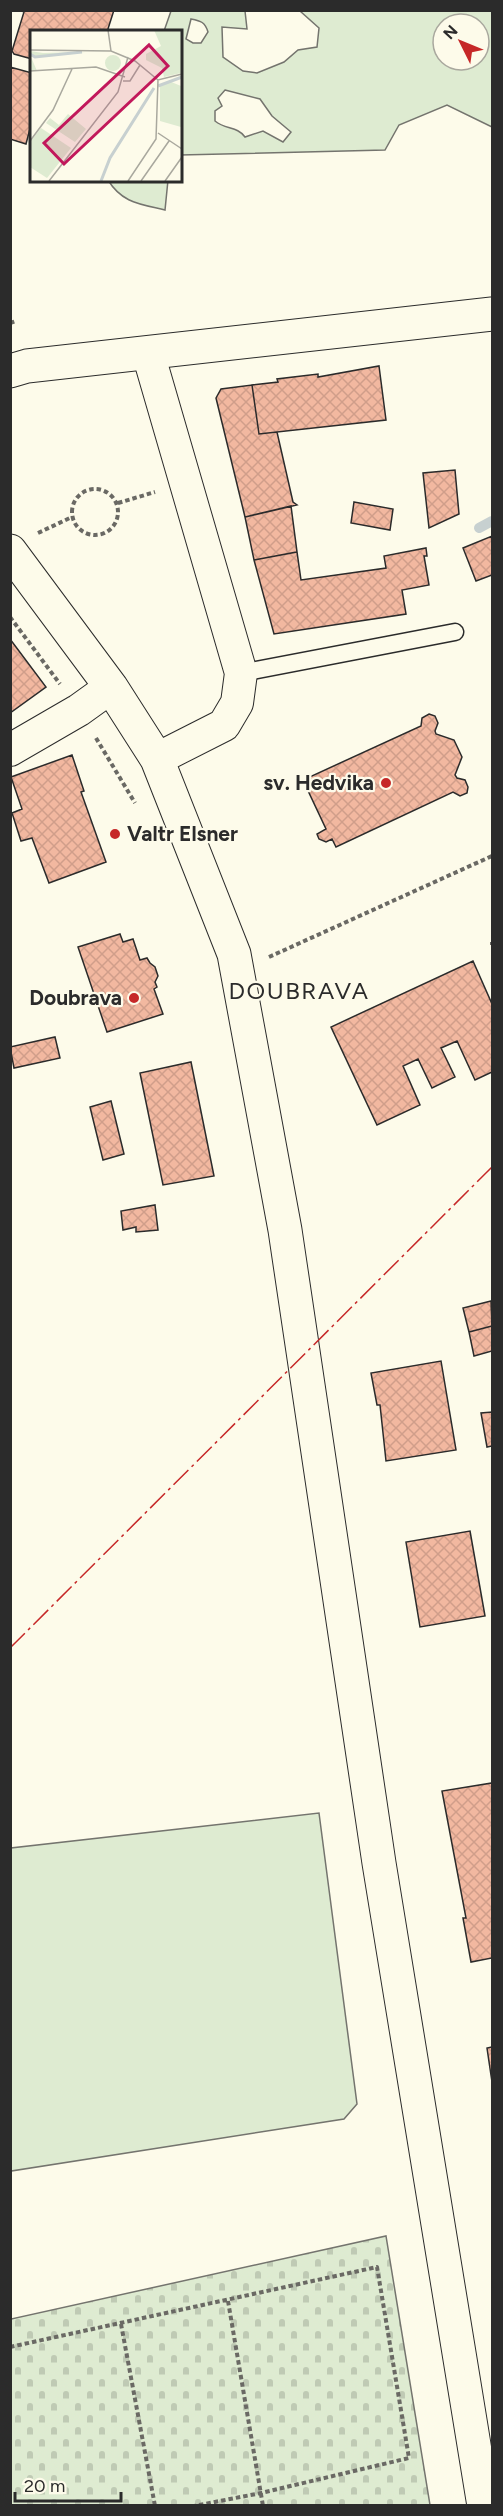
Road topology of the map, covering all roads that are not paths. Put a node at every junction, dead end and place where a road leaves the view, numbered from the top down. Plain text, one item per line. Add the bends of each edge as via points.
1 (492, 314) edge
2 (148, 352) junction
3 (10, 371) edge
4 (20, 544) edge
5 (455, 632) dead end
6 (241, 673) junction
7 (111, 687) junction
8 (10, 750) edge
9 (157, 759) junction
10 (484, 2505) edge

1 - 2 street
2 - 3 street
2 - 6 street
4 - 7 street
5 - 6 lane
6 - 9 street via 237,703 224,725
7 - 8 street
7 - 9 street
9 - 10 street via 234,954 285,1230 381,1875

